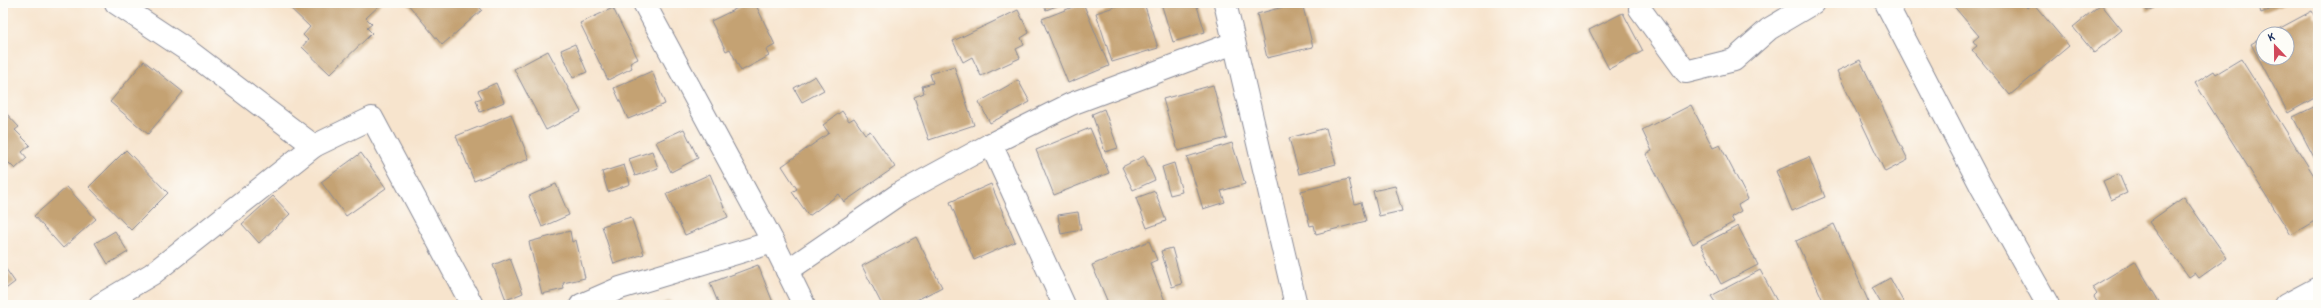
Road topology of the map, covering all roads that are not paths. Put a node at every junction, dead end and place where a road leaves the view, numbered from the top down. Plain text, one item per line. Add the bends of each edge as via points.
1 (116, 3) edge
2 (644, 3) edge
3 (1225, 3) edge
4 (1813, 3) edge
5 (1886, 3) edge
6 (1640, 9) dead end
7 (1234, 43) junction
8 (991, 144) junction
9 (314, 146) junction
10 (773, 242) junction
11 (787, 271) junction
12 (100, 305) edge
13 (472, 305) edge
14 (581, 305) edge
15 (804, 305) edge
16 (1064, 305) edge
17 (1296, 305) edge
18 (2048, 305) edge

1 - 9 street via 190,52
2 - 10 street
3 - 7 street
4 - 6 street via 1769,29 1734,60 1686,72
5 - 18 street
7 - 8 street via 1071,104
7 - 17 street
8 - 11 street via 899,194
8 - 16 street
9 - 12 street via 152,274
9 - 13 street via 372,118
10 - 11 street
10 - 14 street via 620,288
11 - 15 street

